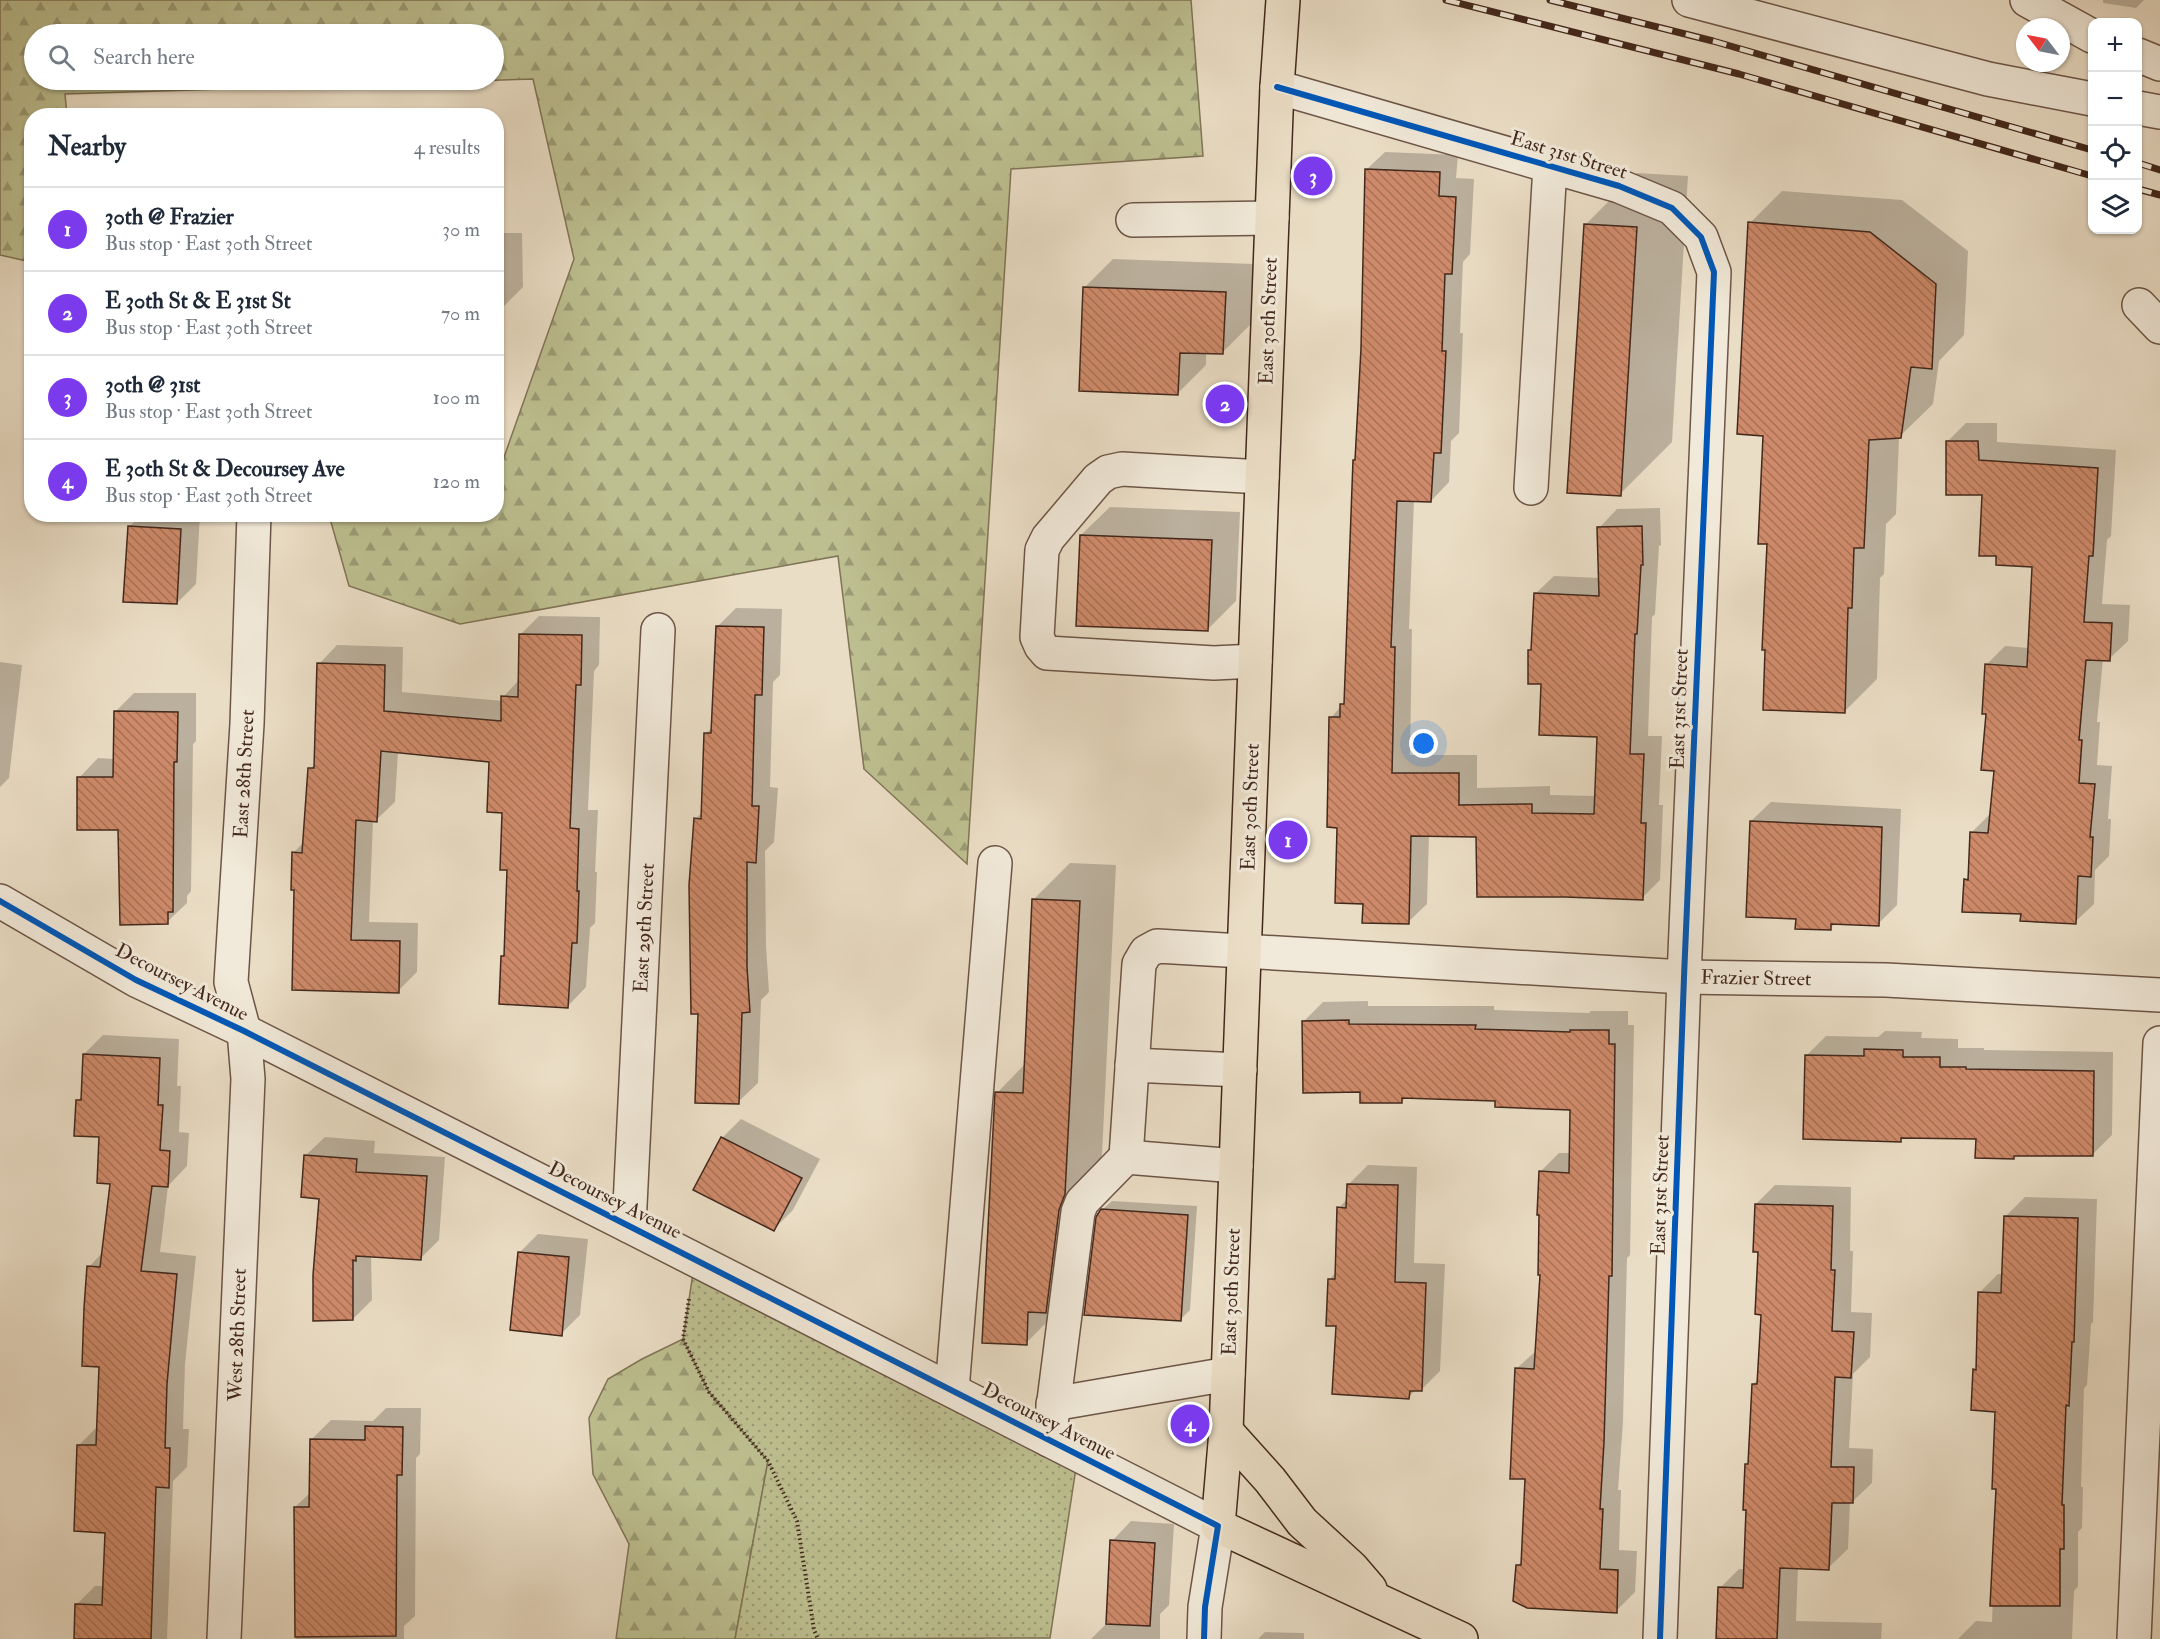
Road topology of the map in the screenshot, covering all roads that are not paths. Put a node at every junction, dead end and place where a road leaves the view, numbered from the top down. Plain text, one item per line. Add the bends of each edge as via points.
1 (1282, 0) edge
2 (1689, 0) edge
3 (2027, 0) edge
4 (2088, 34) edge
5 (2142, 57) edge
6 (2160, 64) edge
7 (1277, 87) junction
8 (2088, 98) edge
9 (2142, 109) edge
10 (2160, 112) edge
11 (1550, 166) junction
12 (1272, 218) junction
13 (1133, 220) dead end
14 (1262, 477) junction
15 (1531, 488) dead end
16 (254, 522) edge
17 (658, 630) dead end
18 (1255, 661) junction
19 (995, 863) dead end
20 (0, 901) edge
21 (1245, 950) junction
22 (1684, 977) junction
23 (2160, 995) edge
24 (244, 1031) junction
25 (2160, 1043) edge
26 (1132, 1065) junction
27 (1240, 1070) junction
28 (1126, 1157) junction
29 (1236, 1166) junction
30 (629, 1226) junction
31 (1228, 1374) junction
32 (952, 1390) junction
33 (1053, 1404) junction
34 (1226, 1431) junction
35 (1049, 1440) junction
36 (1218, 1526) junction
37 (2148, 1576) edge
38 (1381, 1602) junction
39 (224, 1639) edge
40 (1204, 1639) edge
41 (1461, 1639) edge
42 (1660, 1639) edge
43 (2133, 1639) edge

1 - 7 main road, East 30th Street
2 - 8 street via 1988,79
3 - 4 street
5 - 6 street
7 - 11 street, East 31st Street
7 - 12 main road, East 30th Street
9 - 10 street
11 - 15 street
11 - 22 street, East 31st Street via 1619,186 1672,208 1701,237 1714,272
12 - 13 street
12 - 14 main road, East 30th Street
14 - 18 main road, East 30th Street
14 - 18 street via 1122,469 1098,479 1041,550 1037,637 1047,653 1214,663
16 - 24 street, East 28th Street via 247,724 231,982
17 - 30 street, East 29th Street
18 - 21 main road, East 30th Street
19 - 32 street
20 - 24 street, Decoursey Avenue via 136,980
21 - 22 street, Frazier Street
21 - 26 street, Frazier Street via 1157,946 1146,952 1139,964
21 - 27 main road, East 30th Street
22 - 23 street, Frazier Street via 1886,980
22 - 42 street, East 31st Street
24 - 30 street, Decoursey Avenue
24 - 39 street, West 28th Street via 248,1079
25 - 37 street
26 - 27 street
26 - 28 street, Frazier Street
27 - 29 main road, East 30th Street
28 - 29 street
28 - 33 street via 1082,1202 1078,1212
29 - 31 main road, East 30th Street
30 - 32 street, Decoursey Avenue
31 - 33 street
31 - 34 main road, East 30th Street
32 - 35 street, Decoursey Avenue
33 - 35 street
34 - 36 main road, East 30th Street
34 - 38 main road, Decoursey Avenue via 1302,1522 1352,1568
35 - 36 street, Decoursey Avenue
36 - 38 main road, Decoursey Avenue
36 - 40 street
37 - 43 street
38 - 41 main road, Decoursey Avenue

